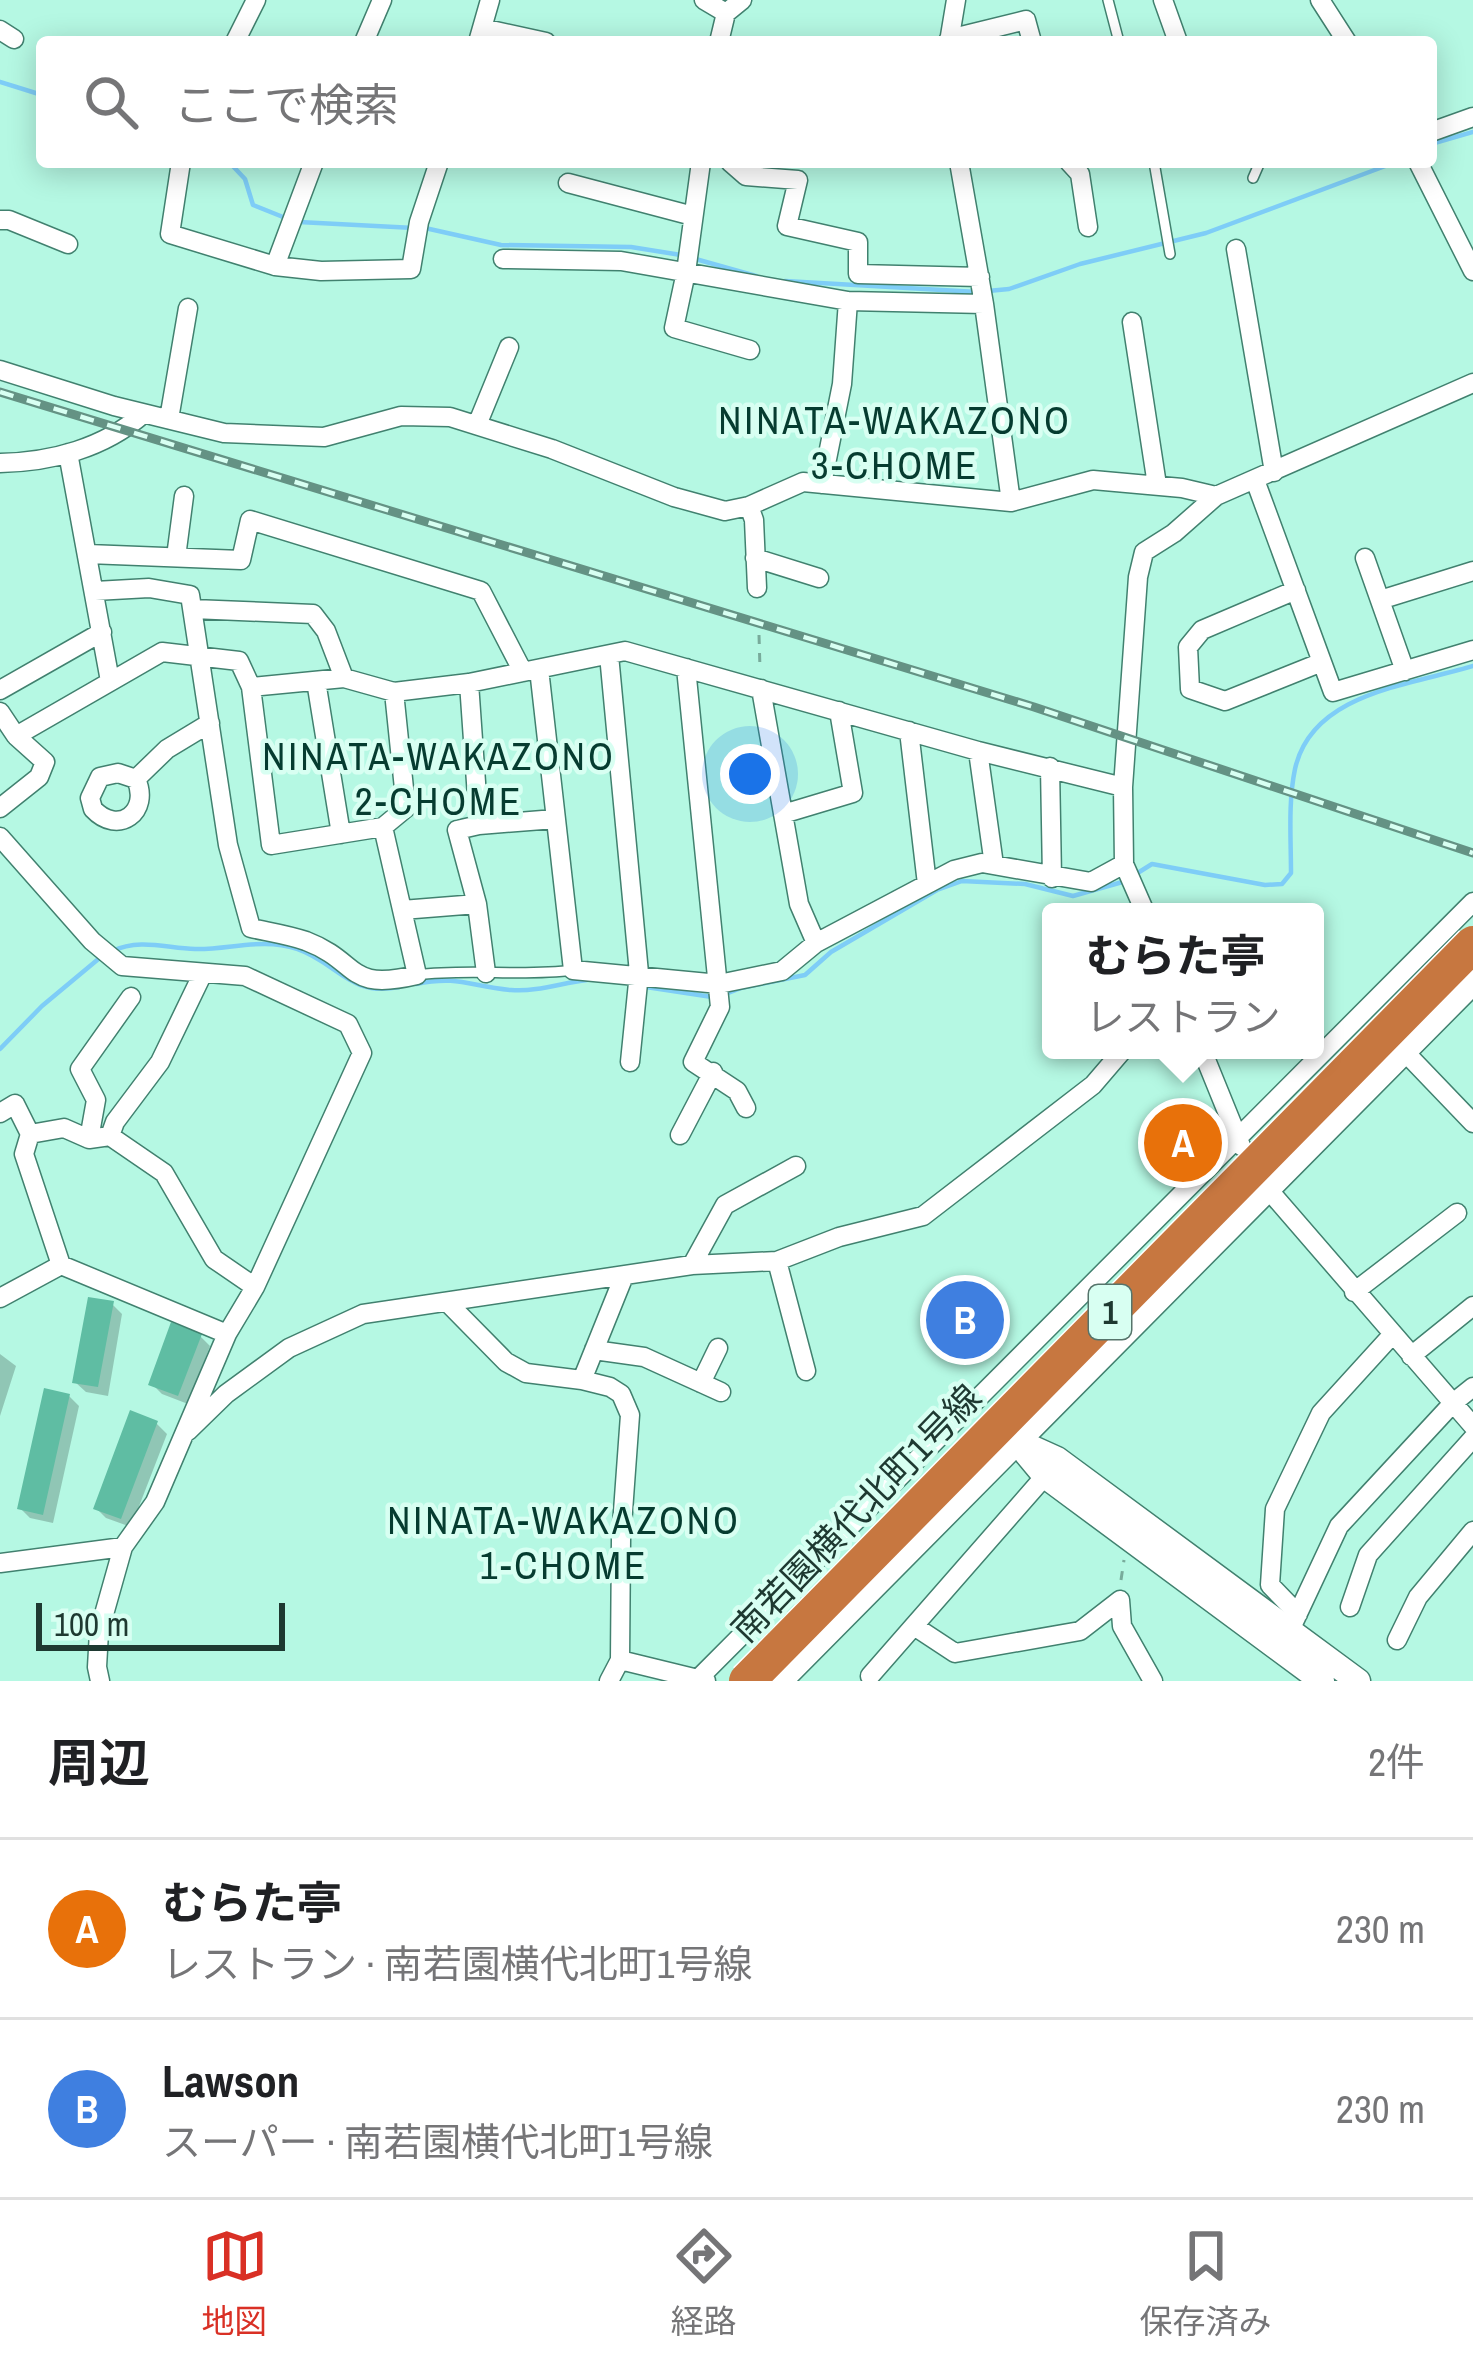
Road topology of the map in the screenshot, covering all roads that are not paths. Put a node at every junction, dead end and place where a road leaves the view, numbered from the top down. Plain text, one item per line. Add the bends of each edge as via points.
1 (256, 0) edge
2 (382, 0) edge
3 (490, 0) edge
4 (704, 0) edge
5 (956, 0) edge
6 (1108, 0) edge
7 (1163, 0) edge
8 (1320, 0) edge
9 (734, 7) edge
10 (480, 35) edge
11 (238, 36) edge
12 (367, 36) edge
13 (722, 36) edge
14 (950, 36) edge
15 (964, 36) edge
16 (1030, 36) edge
17 (1117, 36) edge
18 (1176, 36) edge
19 (1339, 36) edge
20 (1473, 117) edge
21 (1437, 130) edge
22 (180, 168) edge
23 (312, 168) edge
24 (437, 168) edge
25 (699, 168) edge
26 (737, 168) edge
27 (960, 168) edge
28 (1074, 168) edge
29 (1155, 168) edge
30 (1257, 168) edge
31 (1421, 168) edge
32 (1253, 178) dead end
33 (568, 183) dead end
34 (693, 217) junction
35 (0, 220) edge
36 (1088, 227) dead end
37 (68, 244) dead end
38 (1236, 249) dead end
39 (1170, 254) dead end
40 (502, 259) dead end
41 (275, 266) junction
42 (1473, 271) edge
43 (686, 272) junction
44 (980, 277) junction
45 (848, 301) junction
46 (984, 304) junction
47 (188, 308) dead end
48 (1132, 322) dead end
49 (509, 347) dead end
50 (750, 350) dead end
51 (0, 370) edge
52 (1473, 383) edge
53 (143, 414) junction
54 (169, 419) junction
55 (477, 425) junction
56 (68, 453) junction
57 (0, 463) edge
58 (1274, 472) junction
59 (1255, 480) junction
60 (822, 484) junction
61 (1157, 485) junction
62 (184, 496) dead end
63 (1216, 496) junction
64 (1011, 502) junction
65 (749, 506) junction
66 (88, 554) junction
67 (176, 557) junction
68 (755, 558) junction
69 (1365, 558) dead end
70 (1473, 571) edge
71 (819, 578) dead end
72 (757, 588) dead end
73 (1296, 590) junction
74 (95, 592) junction
75 (1380, 600) junction
76 (193, 609) junction
77 (102, 632) junction
78 (1473, 650) edge
79 (609, 655) junction
80 (201, 659) junction
81 (1322, 662) junction
82 (686, 668) junction
83 (1405, 670) junction
84 (531, 671) junction
85 (344, 678) junction
86 (110, 681) junction
87 (316, 681) junction
88 (469, 683) junction
89 (251, 687) junction
90 (761, 689) junction
91 (0, 690) edge
92 (394, 692) junction
93 (839, 711) junction
94 (0, 712) edge
95 (211, 723) junction
96 (909, 731) junction
97 (16, 736) junction
98 (978, 751) junction
99 (1050, 767) junction
100 (136, 779) dead end
101 (1123, 787) junction
102 (0, 808) edge
103 (783, 814) junction
104 (555, 819) junction
105 (479, 825) junction
106 (382, 827) junction
107 (341, 834) junction
108 (0, 837) edge
109 (1124, 865) junction
110 (994, 866) junction
111 (1052, 878) junction
112 (927, 884) junction
113 (1473, 902) edge
114 (1140, 903) edge
115 (477, 904) junction
116 (402, 910) junction
117 (816, 943) junction
118 (1472, 946) edge
119 (573, 970) junction
120 (203, 973) junction
121 (487, 974) junction
122 (417, 975) junction
123 (1473, 982) edge
124 (638, 983) junction
125 (720, 994) junction
126 (131, 998) dead end
127 (1403, 1050) junction
128 (1324, 1052) edge
129 (1115, 1059) edge
130 (1206, 1059) edge
131 (1317, 1059) edge
132 (630, 1062) dead end
133 (712, 1072) junction
134 (746, 1108) dead end
135 (0, 1113) edge
136 (1470, 1113) edge
137 (30, 1134) junction
138 (680, 1135) dead end
139 (110, 1136) junction
140 (1238, 1138) junction
141 (89, 1139) junction
142 (796, 1166) dead end
143 (1250, 1166) junction
144 (1268, 1191) junction
145 (1457, 1213) dead end
146 (777, 1261) junction
147 (61, 1265) junction
148 (692, 1265) junction
149 (624, 1276) junction
150 (255, 1287) junction
151 (1354, 1292) junction
152 (0, 1298) edge
153 (446, 1302) junction
154 (1473, 1306) edge
155 (227, 1334) junction
156 (1392, 1335) junction
157 (718, 1348) dead end
158 (594, 1350) junction
159 (1411, 1356) junction
160 (806, 1371) dead end
161 (582, 1380) junction
162 (701, 1383) junction
163 (1473, 1387) edge
164 (721, 1392) dead end
165 (1453, 1403) junction
166 (994, 1423) junction
167 (1473, 1426) edge
168 (180, 1438) junction
169 (1473, 1438) edge
170 (1019, 1441) junction
171 (1045, 1476) junction
172 (1473, 1531) edge
173 (123, 1547) junction
174 (0, 1563) edge
175 (1350, 1607) dead end
176 (1294, 1622) junction
177 (914, 1626) junction
178 (1397, 1640) dead end
179 (620, 1660) junction
180 (870, 1676) dead end
181 (703, 1679) edge
182 (100, 1681) edge
183 (610, 1681) edge
184 (744, 1681) edge
185 (777, 1681) edge
186 (1153, 1681) edge
187 (1322, 1681) edge
188 (1358, 1681) edge

1 - 11 street
2 - 12 street
3 - 10 street
4 - 9 street
5 - 14 street
6 - 17 lane
7 - 18 street
8 - 19 street
9 - 13 street
15 - 16 street via 1026,20
20 - 21 street
22 - 41 street via 170,234
23 - 41 street
24 - 41 street via 411,269
25 - 34 street
26 - 44 street via 746,176 797,180 787,226 858,242 858,274
27 - 44 street
28 - 36 street
29 - 39 lane
30 - 32 lane
31 - 42 street
33 - 34 street
34 - 43 street
35 - 37 street
38 - 58 street
40 - 43 street via 621,261
43 - 45 street
43 - 50 street via 674,328
44 - 46 street
45 - 46 street
45 - 60 street
46 - 64 street
47 - 54 street
48 - 61 street
49 - 55 street
51 - 53 street
52 - 58 street
53 - 54 street
53 - 56 street via 118,435
54 - 55 street via 282,439 324,437 401,416
55 - 65 street via 674,497 725,511
56 - 57 street
56 - 66 street
58 - 59 street
59 - 63 street
59 - 73 street
60 - 64 street
60 - 65 street via 802,482
61 - 63 street
61 - 64 street via 1093,480
62 - 67 street
63 - 101 street via 1144,552
65 - 68 street
66 - 67 street
66 - 74 street
67 - 84 street via 241,560 250,520 482,591
68 - 71 street
68 - 72 street
69 - 75 street
70 - 75 street
73 - 81 street
73 - 81 street via 1202,629 1188,647 1190,689 1225,701
74 - 76 street via 190,595
74 - 77 street
75 - 83 street
76 - 80 street
76 - 85 street via 313,614
77 - 86 street
77 - 91 street
78 - 83 street
79 - 82 street via 625,651
79 - 84 street
79 - 124 street
80 - 86 street via 162,652
80 - 89 street via 239,661
80 - 95 street
81 - 83 street via 1333,692
82 - 90 street
82 - 125 street
84 - 88 street
84 - 104 street
85 - 87 street
85 - 92 street
86 - 97 street
87 - 89 street
87 - 107 street
88 - 92 street
88 - 105 street
89 - 107 street via 271,845
90 - 93 street
90 - 103 street
92 - 106 street via 406,808
93 - 96 street
93 - 103 street via 853,794
94 - 97 street
95 - 100 street
95 - 122 street via 228,845 251,928 308,942 364,978 383,983
96 - 98 street
96 - 112 street
97 - 102 street via 45,762 39,777
98 - 99 street
98 - 110 street
99 - 101 street
99 - 111 street
101 - 109 street
103 - 117 street via 799,904
104 - 105 street
104 - 119 street
105 - 115 street via 457,830
106 - 107 street
106 - 116 street
108 - 120 street via 122,966
109 - 111 street via 1091,882
109 - 114 street
110 - 111 street
110 - 112 street via 954,869
112 - 117 street
113 - 128 street
115 - 116 street
115 - 121 street
116 - 122 street
117 - 125 street via 782,970
118 - 143 street, 南若園横代北町1号線
118 - 184 highway, 1, bridge
118 - 185 highway, 1
119 - 121 lane
119 - 124 street
120 - 139 street via 160,1062
120 - 150 street via 245,976 349,1024 362,1054
121 - 122 lane
123 - 127 street, 南若園横代北町1号線
124 - 125 street via 700,985
124 - 132 street
125 - 133 street via 693,1062
126 - 141 street via 80,1069 96,1100
127 - 136 street
127 - 144 street, 南若園横代北町1号線
129 - 146 street via 923,1216
130 - 140 street
131 - 140 street
133 - 134 street
133 - 138 street
135 - 137 street via 14,1104
137 - 141 street via 64,1128
137 - 147 street via 24,1154
139 - 141 street
139 - 150 street via 164,1173 214,1259
140 - 143 street
140 - 181 street
142 - 148 street via 725,1205
143 - 144 street
143 - 166 street, 南若園横代北町1号線
144 - 151 street
144 - 170 street, 南若園横代北町1号線
145 - 151 street
146 - 148 street
146 - 160 street
147 - 152 street
147 - 155 street
148 - 149 street
149 - 153 street
149 - 158 street
150 - 155 street
151 - 156 street
153 - 161 street via 506,1362
153 - 168 street via 363,1314 289,1348
154 - 159 street
155 - 168 street
156 - 159 street
156 - 176 street via 1321,1413 1275,1509 1270,1585
157 - 162 street
158 - 161 street
158 - 162 street via 644,1357
159 - 165 street
161 - 179 street via 621,1394 630,1415
162 - 164 street
163 - 165 street
165 - 167 street
165 - 176 street via 1339,1526
166 - 170 street
166 - 184 street, 南若園横代北町1号線
168 - 173 street via 155,1502
169 - 175 street via 1369,1555
170 - 171 street
170 - 176 street
170 - 185 street, 南若園横代北町1号線
171 - 177 street
171 - 187 street
172 - 178 street via 1418,1597
173 - 174 street
173 - 182 street via 99,1632
176 - 188 street
177 - 180 street
177 - 186 street via 955,1653 1080,1631 1120,1600 1122,1626
179 - 181 street
179 - 183 street

